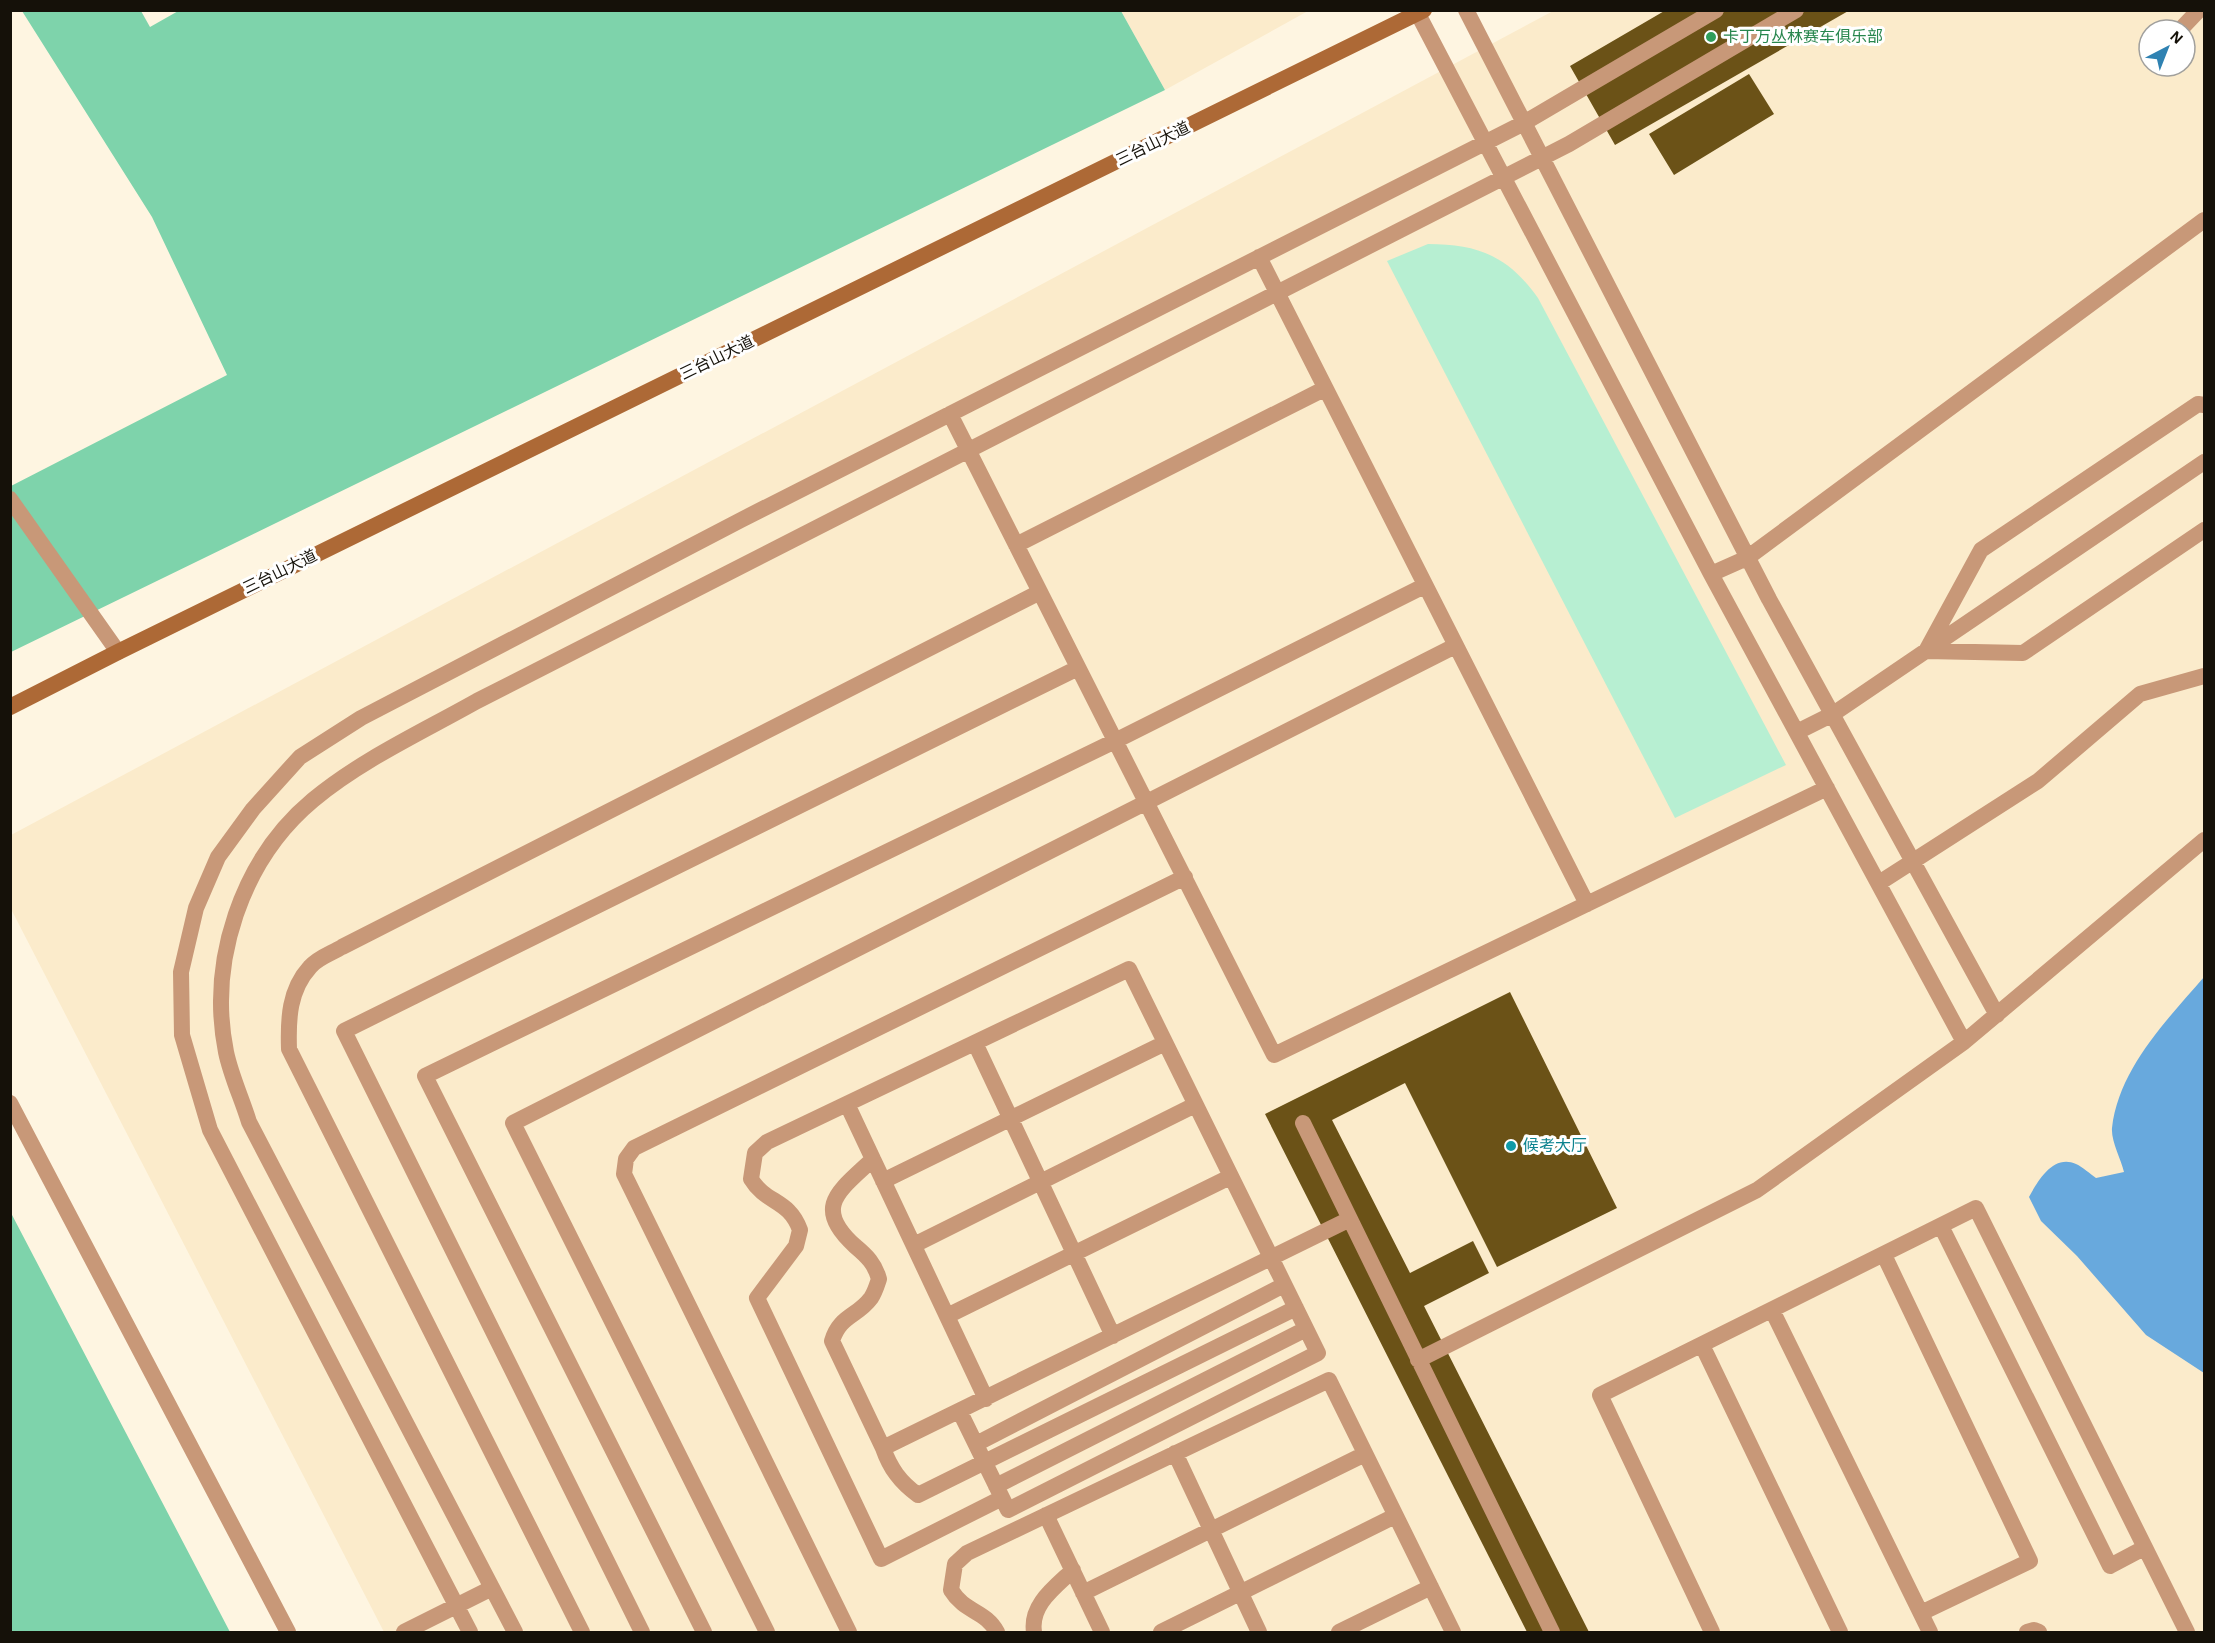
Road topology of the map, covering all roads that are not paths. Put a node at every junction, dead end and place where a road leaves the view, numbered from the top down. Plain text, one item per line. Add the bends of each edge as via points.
1 (1466, 10) edge
2 (1716, 10) edge
3 (1796, 10) edge
4 (1421, 12) edge
5 (1522, 124) junction
6 (1487, 142) junction
7 (1540, 159) junction
8 (1505, 176) junction
9 (2205, 220) edge
10 (1259, 257) junction
11 (1277, 293) junction
12 (1324, 389) junction
13 (2205, 405) edge
14 (950, 414) junction
15 (969, 450) junction
16 (2205, 462) edge
17 (10, 499) edge
18 (2205, 530) edge
19 (1016, 545) junction
20 (1748, 558) junction
21 (1711, 574) junction
22 (1424, 586) junction
23 (1040, 592) junction
24 (1455, 646) junction
25 (1926, 651) junction
26 (118, 652) junction
27 (1078, 668) junction
28 (2205, 676) edge
29 (10, 707) edge
30 (1833, 714) junction
31 (1797, 732) junction
32 (1115, 741) junction
33 (1827, 788) junction
34 (1147, 803) junction
35 (2205, 840) edge
36 (1913, 862) junction
37 (1185, 878) junction
38 (1879, 883) junction
39 (1587, 904) junction
40 (1997, 1015) junction
41 (1964, 1042) junction
42 (975, 1043) junction
43 (1165, 1043) junction
44 (10, 1103) edge
45 (846, 1104) junction
46 (1195, 1105) junction
47 (1011, 1119) junction
48 (1303, 1123) dead end
49 (873, 1160) junction
50 (1230, 1177) junction
51 (883, 1182) junction
52 (1041, 1182) junction
53 (1350, 1219) junction
54 (1941, 1226) junction
55 (914, 1245) junction
56 (1074, 1253) junction
57 (1884, 1255) junction
58 (1270, 1257) junction
59 (1284, 1286) junction
60 (1296, 1308) junction
61 (1772, 1310) junction
62 (947, 1316) junction
63 (1306, 1329) junction
64 (1113, 1336) junction
65 (1702, 1345) junction
66 (1418, 1360) junction
67 (986, 1399) junction
68 (960, 1412) junction
69 (976, 1443) junction
70 (882, 1448) junction
71 (1175, 1453) junction
72 (1365, 1454) junction
73 (985, 1464) junction
74 (999, 1492) junction
75 (1047, 1515) junction
76 (1395, 1516) junction
77 (1211, 1530) junction
78 (2144, 1548) junction
79 (1073, 1570) junction
80 (1431, 1587) junction
81 (492, 1588) junction
82 (1083, 1593) junction
83 (1241, 1593) junction
84 (456, 1606) junction
85 (1921, 1613) junction
86 (288, 1632) edge
87 (404, 1632) edge
88 (470, 1632) edge
89 (515, 1632) edge
90 (582, 1632) edge
91 (642, 1632) edge
92 (704, 1632) edge
93 (767, 1632) edge
94 (849, 1632) edge
95 (997, 1632) edge
96 (1034, 1632) edge
97 (1102, 1632) edge
98 (1161, 1632) edge
99 (1259, 1632) edge
100 (1339, 1632) edge
101 (1453, 1632) edge
102 (1552, 1632) edge
103 (1712, 1632) edge
104 (1840, 1632) edge
105 (1930, 1632) edge
106 (2027, 1632) edge
107 (2038, 1632) edge
108 (2187, 1632) edge

1 - 5 street
2 - 5 street
3 - 7 street
4 - 6 street
4 - 26 main road, 三台山大道
5 - 6 street
5 - 7 street
6 - 8 street
6 - 10 street
7 - 8 street
7 - 20 street
8 - 11 street
8 - 21 street
9 - 20 street
10 - 11 street
10 - 14 street
11 - 12 street
11 - 15 street
12 - 19 street
12 - 22 street
13 - 25 street via 2198,404 1981,550
14 - 15 street
14 - 84 street via 361,718 300,757 253,809 218,857 196,908 181,972 182,1035 210,1130
15 - 19 street
15 - 81 street via 477,701 361,766 304,809 269,848 242,897 224,952 221,1001 226,1053 249,1122
16 - 25 street
17 - 26 street
18 - 25 street via 2023,653
19 - 23 street
20 - 21 street
20 - 30 street
21 - 31 street
22 - 24 street
22 - 32 street
23 - 27 street
23 - 90 street via 342,947 311,965 294,990 288,1024 289,1049
24 - 34 street
24 - 39 street
25 - 30 street
26 - 29 main road, 三台山大道
27 - 32 street
27 - 91 street via 344,1031
28 - 36 street via 2140,694 2038,781
30 - 31 street
30 - 36 street
31 - 33 street
32 - 34 street
32 - 92 street via 425,1076
33 - 38 street
33 - 39 street
34 - 37 street
34 - 93 street via 513,1123
35 - 40 street
36 - 38 street
36 - 40 street
37 - 39 street via 1274,1055
37 - 94 street via 634,1149 626,1160 624,1174
38 - 41 street
40 - 41 street
41 - 66 street via 1756,1190
42 - 43 street via 1129,969
42 - 45 street
42 - 47 street
43 - 46 street
43 - 47 street
44 - 86 street
45 - 49 street
45 - 74 street via 767,1142 755,1153 751,1179 759,1192 789,1209 801,1230 796,1246 757,1298 881,1559
46 - 50 street
46 - 52 street
47 - 51 street
47 - 52 street
48 - 53 street
49 - 51 street
49 - 70 street via 842,1190 832,1209 834,1224 870,1259 879,1279 872,1296 836,1327 832,1341
50 - 56 street
50 - 58 street
51 - 55 street
52 - 55 street
52 - 56 street
53 - 58 street
53 - 66 street
54 - 57 street
54 - 78 street via 1976,1209
54 - 78 street via 2110,1566
55 - 62 street
56 - 62 street
56 - 64 street
57 - 61 street
57 - 85 street via 2030,1561
58 - 59 street
58 - 64 street
59 - 60 street
59 - 69 street
60 - 63 street
60 - 73 street
61 - 65 street
61 - 85 street
62 - 67 street
63 - 74 street
63 - 74 street via 1318,1353 1008,1510
64 - 67 street
65 - 103 street via 1600,1395
65 - 104 street
66 - 102 street
67 - 68 street
68 - 69 street
68 - 70 street
69 - 73 street
70 - 73 street via 903,1484 918,1495
71 - 72 street via 1329,1380
71 - 75 street
71 - 77 street
72 - 76 street
72 - 77 street
73 - 74 street
75 - 79 street
75 - 95 street via 967,1552 955,1564 951,1590 958,1603 989,1620
76 - 80 street
76 - 83 street
77 - 82 street
77 - 83 street
78 - 108 street
79 - 82 street
79 - 96 street via 1041,1601 1032,1619
80 - 100 street
80 - 101 street
81 - 84 street
81 - 89 street
82 - 97 street
83 - 98 street
83 - 99 street
84 - 87 street
84 - 88 street
85 - 105 street
106 - 107 street

